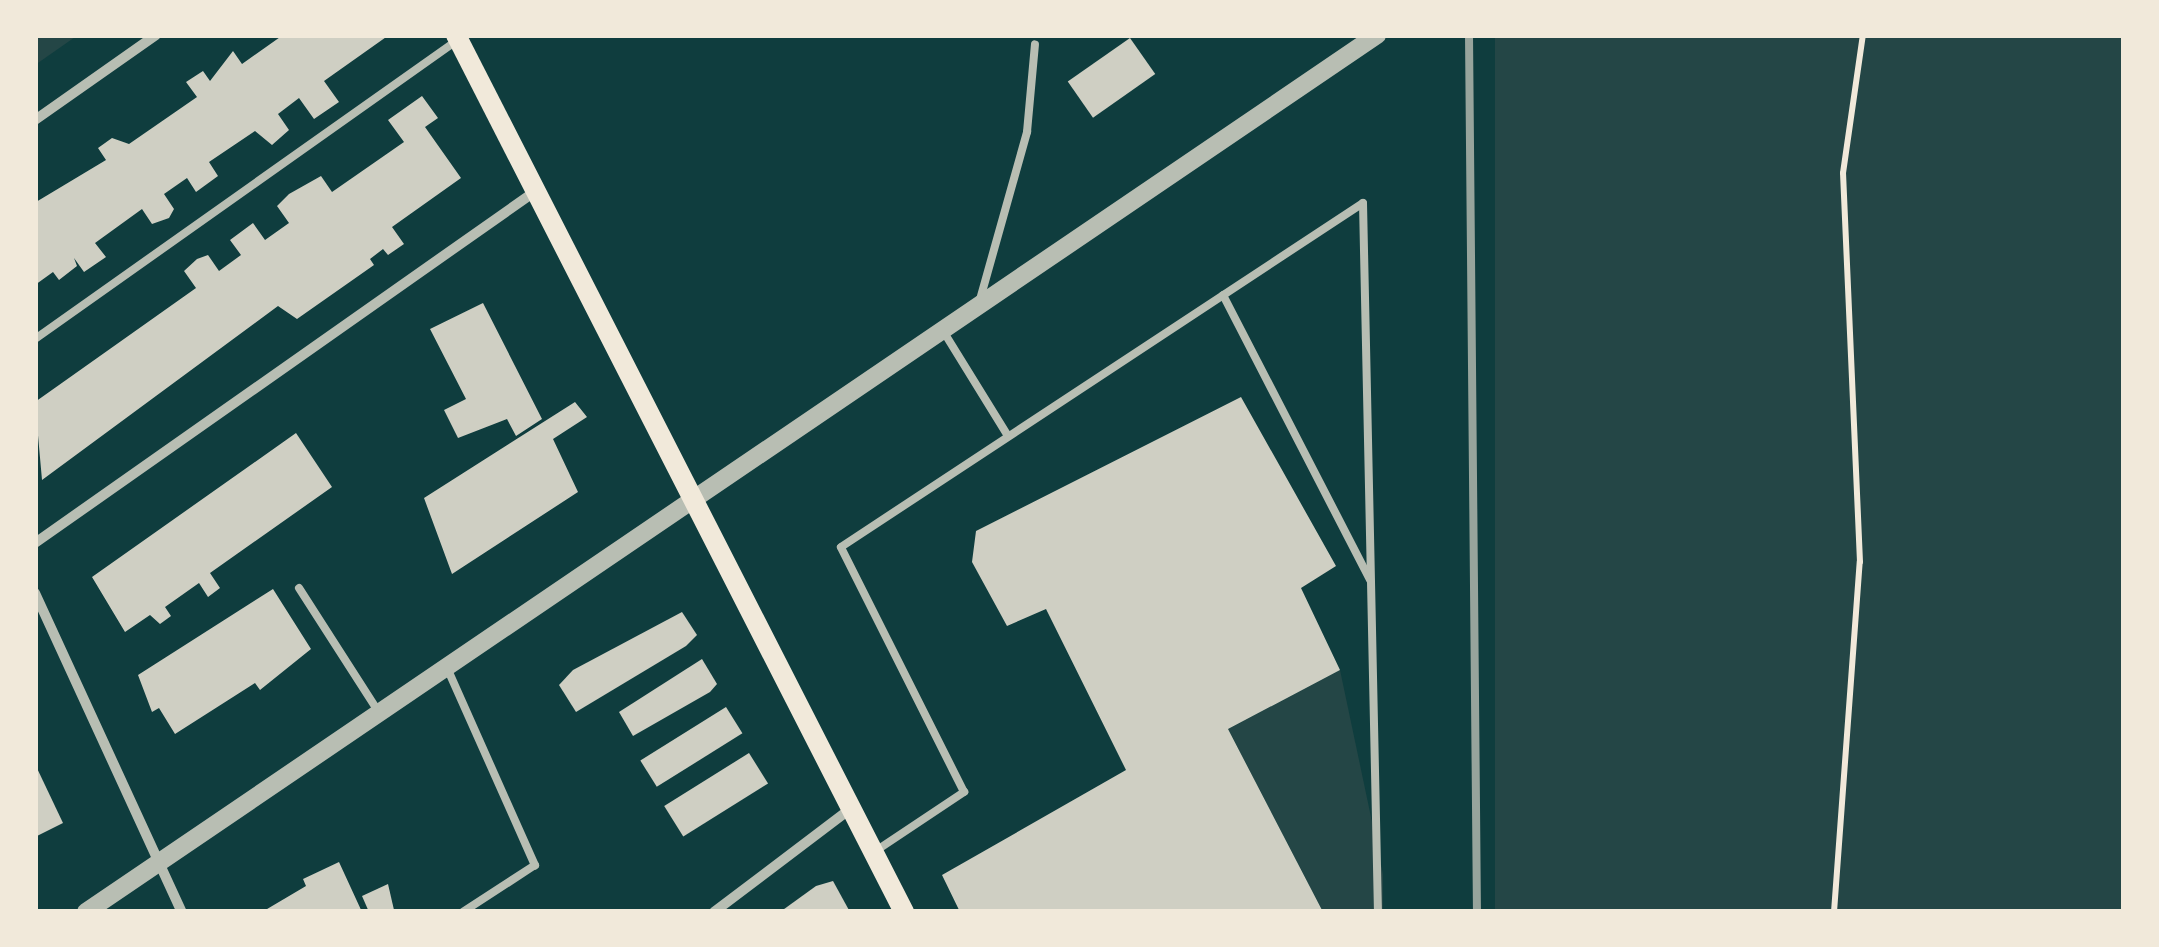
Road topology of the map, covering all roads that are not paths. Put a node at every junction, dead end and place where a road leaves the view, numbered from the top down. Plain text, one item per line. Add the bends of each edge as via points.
1 (156, 35) edge
2 (1377, 35) edge
3 (457, 37) edge
4 (1035, 44) dead end
5 (35, 120) edge
6 (537, 190) junction
7 (1223, 295) junction
8 (976, 313) junction
9 (945, 334) junction
10 (35, 338) edge
11 (1008, 436) junction
12 (696, 502) junction
13 (35, 543) edge
14 (1371, 583) junction
15 (299, 588) dead end
16 (35, 593) edge
17 (447, 668) junction
18 (380, 714) junction
19 (850, 810) junction
20 (873, 852) junction
21 (160, 863) junction
22 (86, 912) edge
23 (182, 912) edge
24 (463, 912) edge
25 (714, 912) edge
26 (904, 912) edge
27 (1378, 912) edge

1 - 5 street
2 - 8 street
3 - 6 main road
3 - 10 lane
4 - 8 lane via 1027,132
6 - 12 main road
6 - 13 street
7 - 11 lane
7 - 14 lane
7 - 14 lane via 1363,203
8 - 9 street
9 - 11 lane
9 - 12 street
11 - 20 lane via 841,546 964,792
12 - 17 street
12 - 19 main road
14 - 27 lane
15 - 18 lane
16 - 21 street
17 - 18 street
17 - 24 lane via 535,865
18 - 21 street
19 - 20 main road
19 - 25 street
20 - 26 main road
21 - 22 street
21 - 23 street

